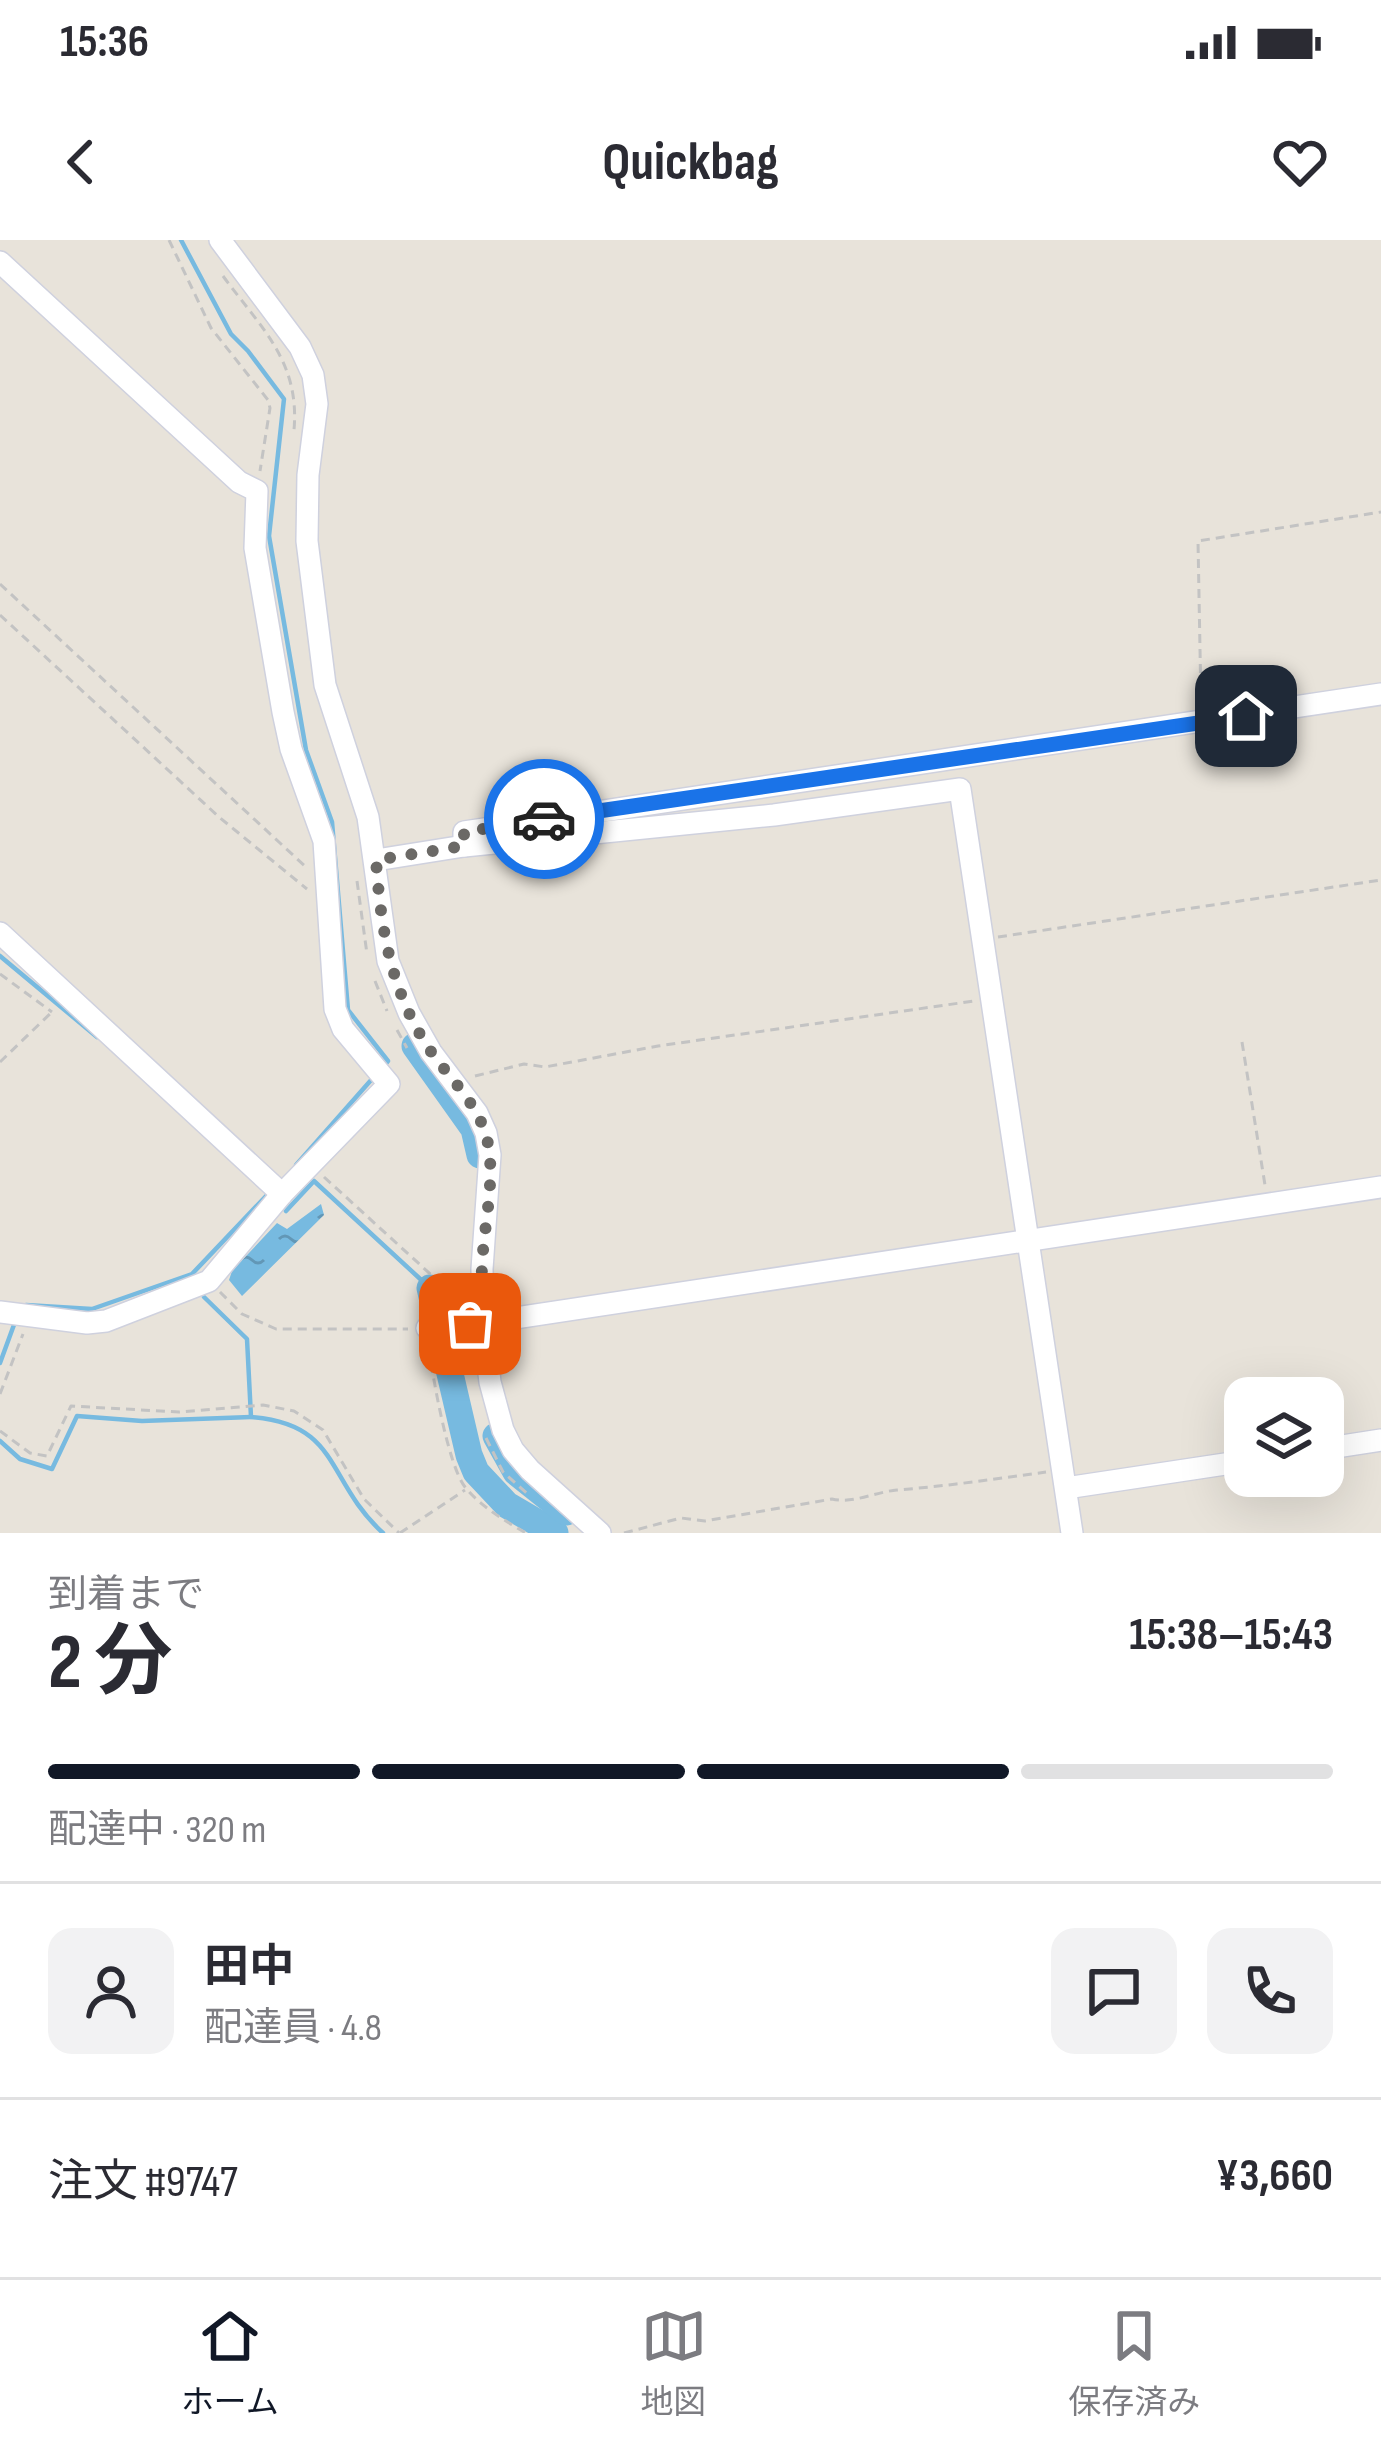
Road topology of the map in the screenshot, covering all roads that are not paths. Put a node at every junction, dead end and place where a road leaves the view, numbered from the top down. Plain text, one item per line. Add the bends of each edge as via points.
1 (220, 240) edge
2 (0, 262) edge
3 (1381, 694) edge
4 (464, 846) junction
5 (376, 860) junction
6 (0, 933) edge
7 (1381, 1187) edge
8 (282, 1194) junction
9 (1030, 1240) junction
10 (0, 1312) edge
11 (483, 1323) junction
12 (427, 1328) road end
13 (1381, 1440) edge
14 (1344, 1446) edge
15 (1224, 1463) edge
16 (1065, 1479) junction
17 (600, 1533) edge
18 (1072, 1533) edge

1 - 5 street via 313,375 310,579 325,685
2 - 8 street via 257,490 256,548 283,712 324,841 335,1009 389,1084
3 - 4 street via 464,832
4 - 5 street
4 - 9 street via 960,789
5 - 11 street via 388,961 409,1013 477,1113 490,1155
6 - 8 street
7 - 9 street
8 - 10 street via 209,1281 86,1324
9 - 11 street
9 - 16 street
11 - 12 street
11 - 17 street via 490,1382 513,1450
13 - 14 street
15 - 16 street
16 - 18 street

